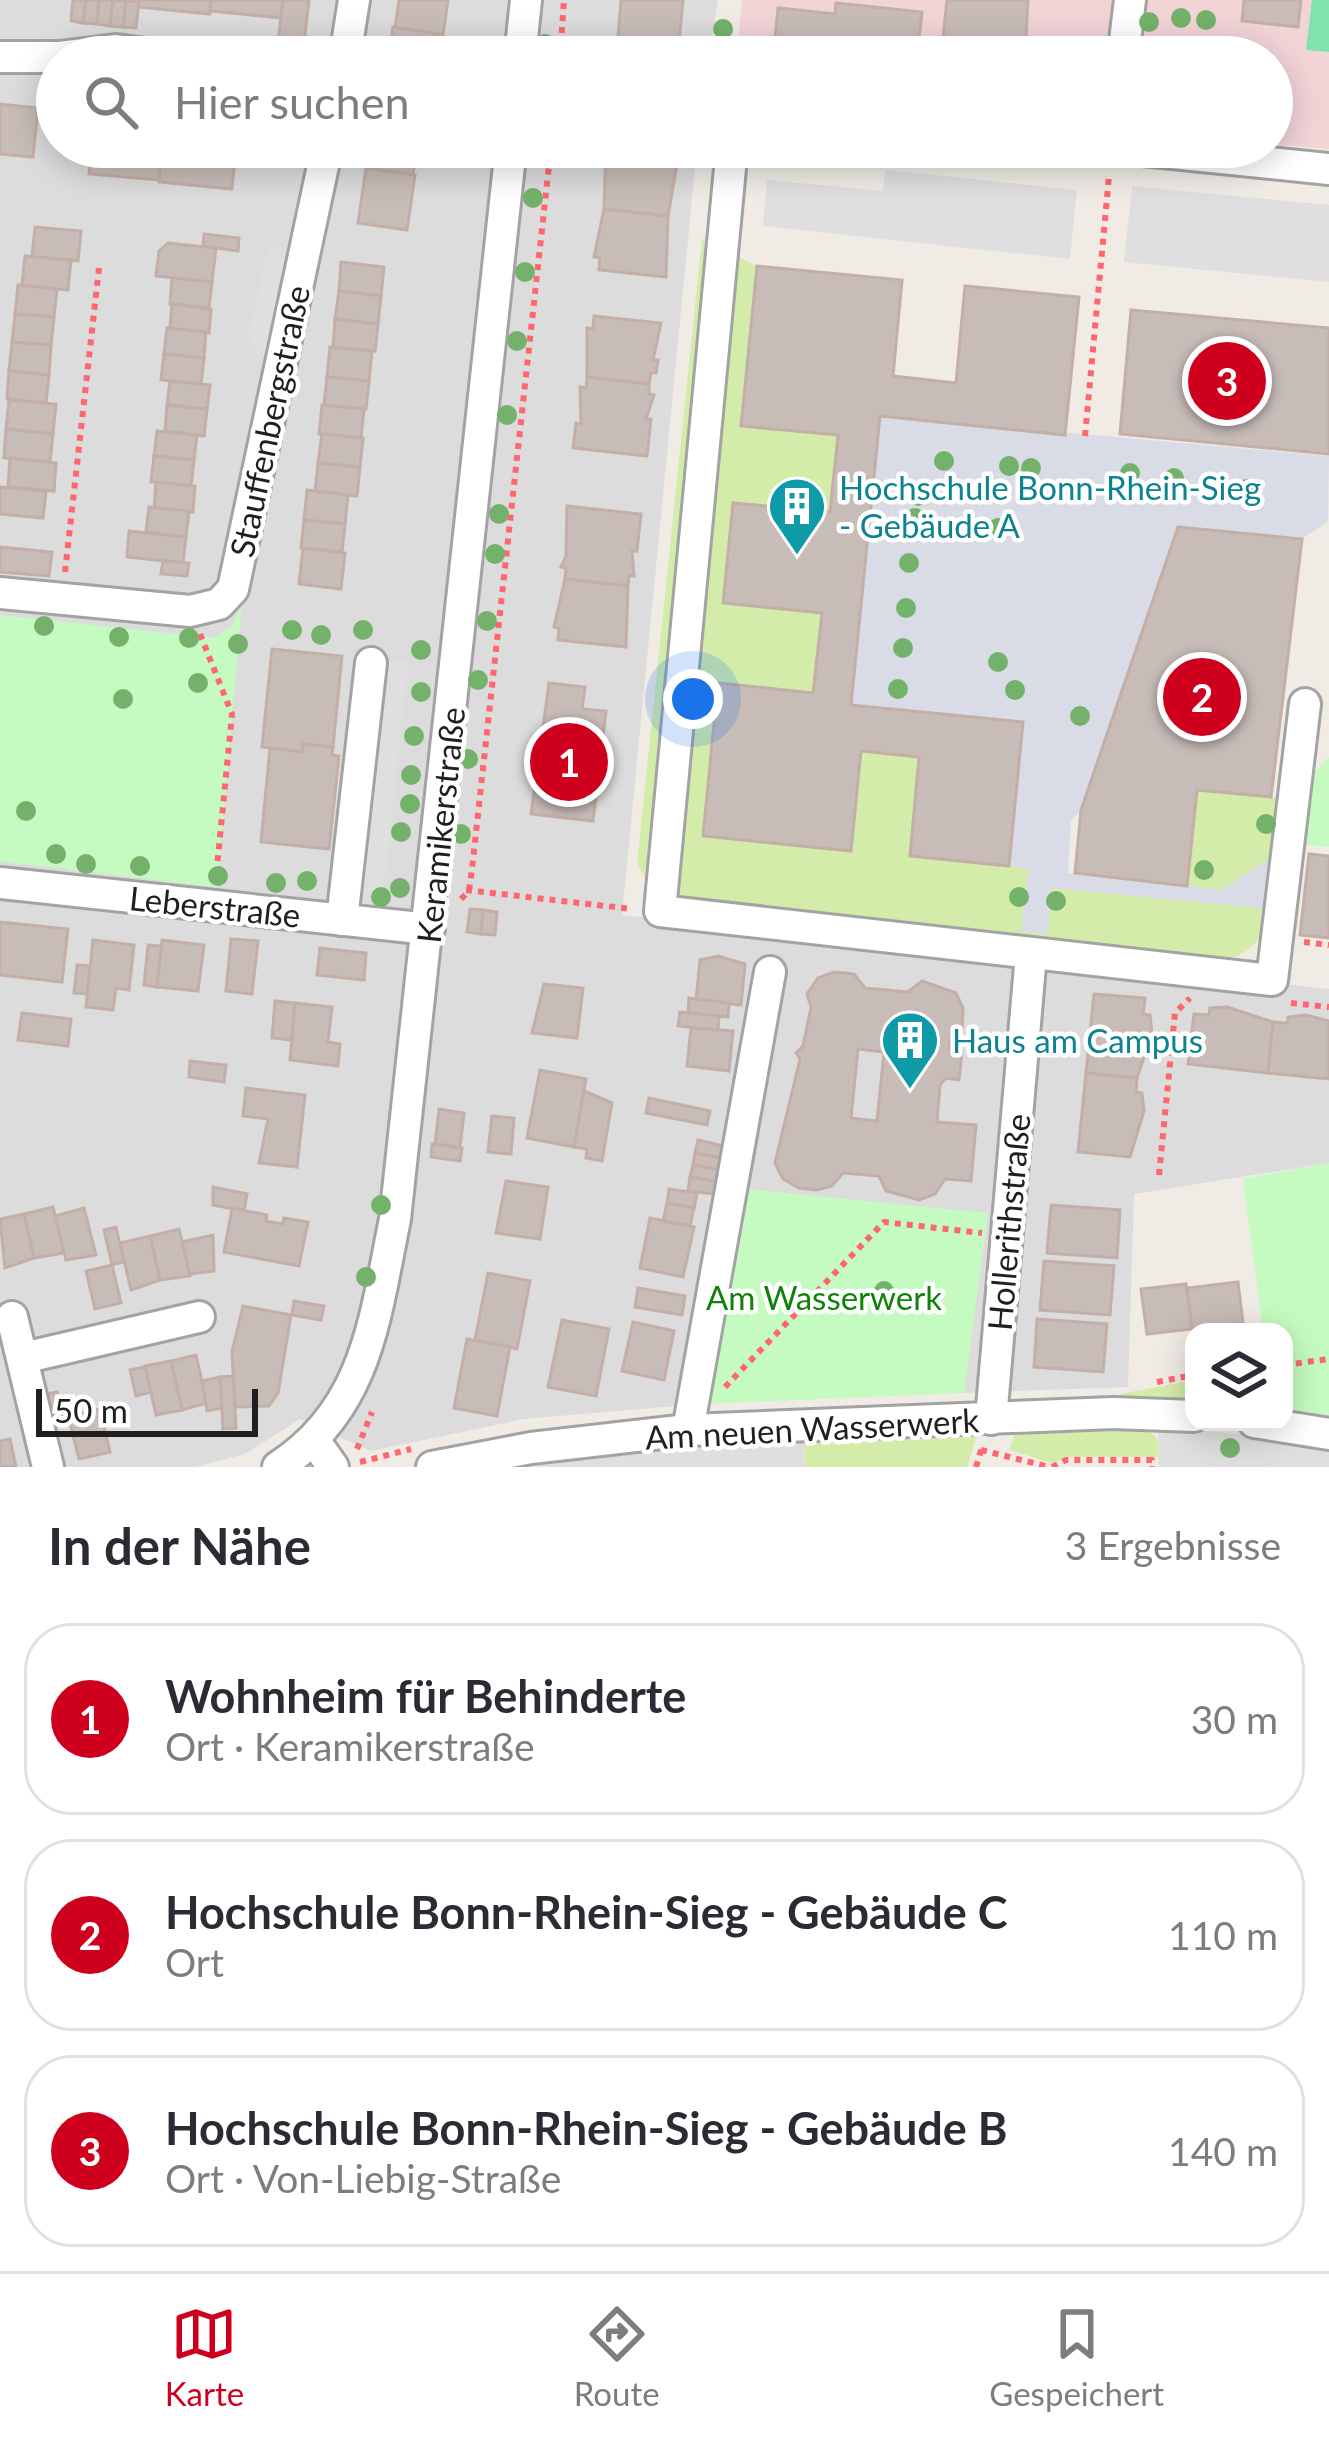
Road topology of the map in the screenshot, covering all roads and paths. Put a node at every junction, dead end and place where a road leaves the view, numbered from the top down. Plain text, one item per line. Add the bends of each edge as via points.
1 (354, 0) edge
2 (526, 0) edge
3 (564, 0) edge
4 (1130, 0) edge
5 (348, 36) edge
6 (522, 36) edge
7 (561, 36) edge
8 (1126, 36) edge
9 (0, 57) edge
10 (36, 57) edge
11 (1293, 165) edge
12 (323, 168) edge
13 (509, 168) edge
14 (549, 168) edge
15 (730, 168) edge
16 (1109, 168) edge
17 (1329, 169) edge
18 (100, 268) dead end
19 (1084, 436) dead end
20 (0, 593) edge
21 (61, 599) junction
22 (190, 611) junction
23 (371, 663) dead end
24 (1304, 704) dead end
25 (0, 883) edge
26 (433, 887) junction
27 (469, 891) junction
28 (213, 905) junction
29 (660, 911) junction
30 (342, 920) junction
31 (429, 929) junction
32 (1031, 954) junction
33 (770, 972) dead end
34 (1197, 992) dead end
35 (1280, 1002) dead end
36 (1329, 1007) edge
37 (1159, 1175) dead end
38 (1007, 1236) junction
39 (12, 1317) dead end
40 (199, 1317) dead end
41 (23, 1358) junction
42 (1329, 1359) edge
43 (1293, 1364) edge
44 (722, 1390) dead end
45 (1185, 1416) edge
46 (991, 1419) junction
47 (1293, 1427) edge
48 (688, 1430) junction
49 (1329, 1434) edge
50 (314, 1440) junction
51 (981, 1450) dead end
52 (549, 1456) edge
53 (48, 1467) edge
54 (278, 1467) edge
55 (333, 1467) edge
56 (432, 1467) edge
57 (1051, 1467) edge
58 (1152, 1467) edge

1 - 5 street
2 - 6 street
3 - 7 path
4 - 8 street
9 - 10 street
11 - 17 street
12 - 22 street, Stauffenbergstraße via 233,589 219,604
13 - 26 street, Keramikerstraße
14 - 27 path
15 - 29 street
16 - 19 path
18 - 21 path
20 - 21 street
21 - 22 street
22 - 28 path via 232,713
23 - 30 street
24 - 32 street via 1272,980
25 - 28 street, Leberstraße
26 - 27 path
26 - 31 street, Keramikerstraße
27 - 29 path
28 - 30 street, Leberstraße
29 - 32 street
30 - 31 street, Leberstraße
31 - 50 street, Keramikerstraße via 398,1198 374,1323 335,1419
32 - 38 street, Hollerithstraße
33 - 48 street
34 - 37 path via 1175,1013
35 - 36 path
38 - 44 path via 884,1222
38 - 46 street, Hollerithstraße
39 - 41 street
40 - 41 street
41 - 53 street
42 - 43 path
45 - 46 street, Am neuen Wasserwerk
46 - 48 street, Am neuen Wasserwerk
47 - 49 street
48 - 52 street, Am neuen Wasserwerk
50 - 54 street, Keramikerstraße
50 - 55 street
51 - 57 path
52 - 56 street, Am neuen Wasserwerk
57 - 58 path via 1066,1460 1152,1460

